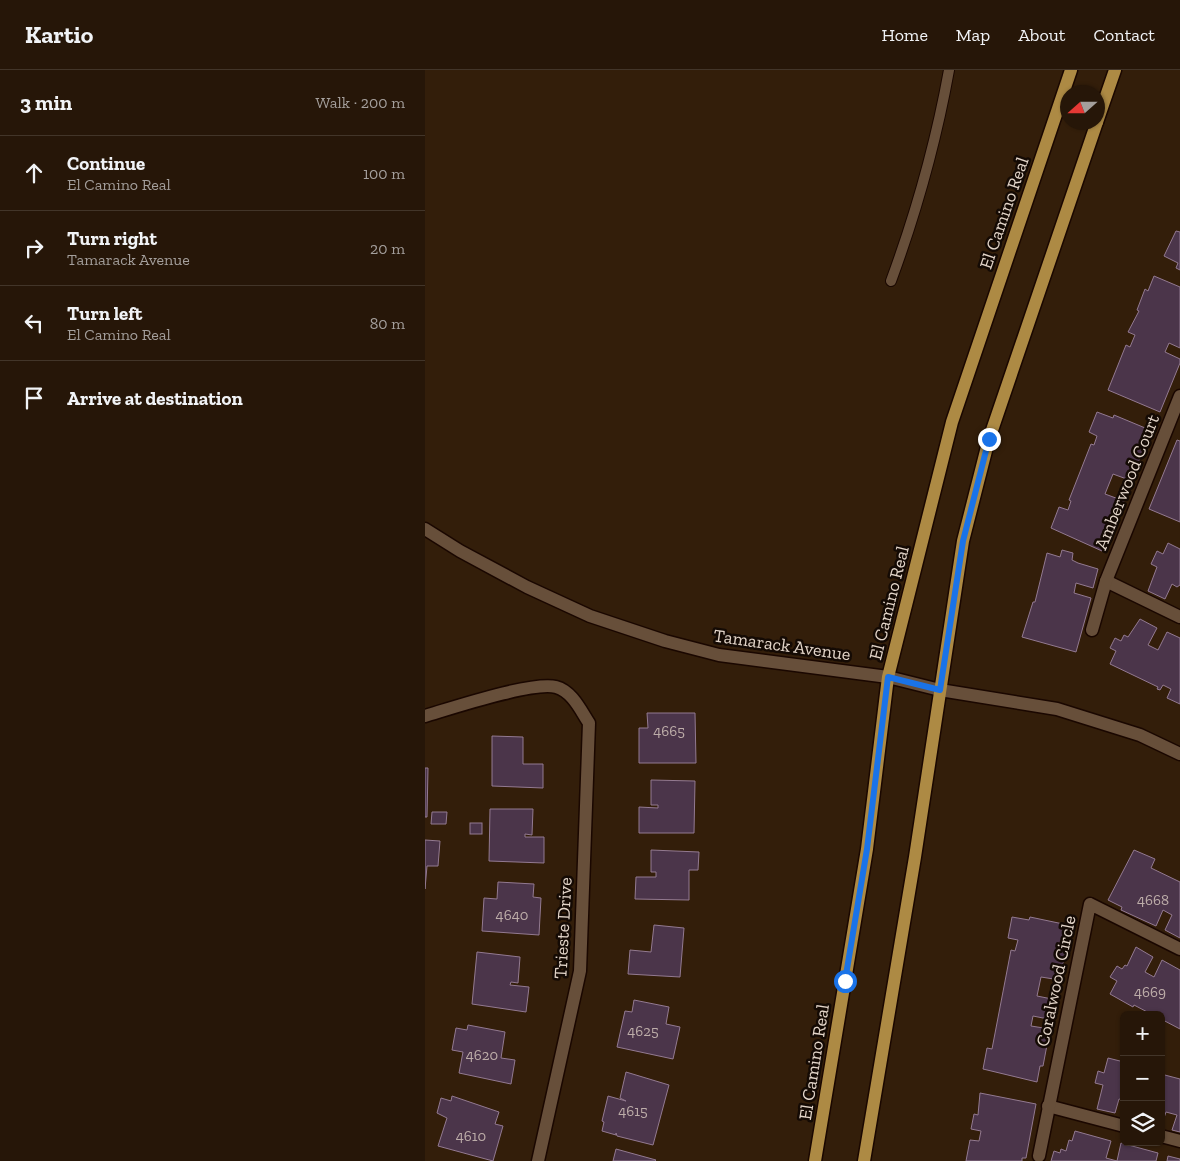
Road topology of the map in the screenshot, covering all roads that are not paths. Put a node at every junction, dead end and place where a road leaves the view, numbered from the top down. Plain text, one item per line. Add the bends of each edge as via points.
1 (949, 70) edge
2 (1071, 70) edge
3 (1115, 70) edge
4 (1105, 99) edge
5 (1094, 130) edge
6 (891, 281) dead end
7 (1180, 396) edge
8 (425, 528) edge
9 (1105, 581) junction
10 (1180, 618) edge
11 (1092, 630) dead end
12 (888, 677) junction
13 (940, 690) junction
14 (425, 716) edge
15 (1180, 754) edge
16 (1180, 949) edge
17 (1048, 1106) junction
18 (1120, 1125) edge
19 (1165, 1137) edge
20 (1180, 1141) edge
21 (1039, 1156) dead end
22 (538, 1161) edge
23 (815, 1161) edge
24 (864, 1161) edge

1 - 6 lane via 909,230
2 - 12 main road, El Camino Real via 952,422
3 - 4 main road
5 - 13 main road via 989,439 963,541
7 - 9 street, Amberwood Court
8 - 12 street, Tamarack Avenue via 527,587 590,616 665,641 719,655
9 - 10 street
9 - 11 street, Amberwood Court
12 - 13 street, Tamarack Avenue
12 - 23 main road, El Camino Real via 867,849
13 - 15 street, Tamarack Avenue via 1057,709 1140,735
13 - 24 main road
14 - 22 street, Trieste Drive via 537,685 557,687 572,698 589,723 580,971
16 - 17 street, Coralwood Circle via 1090,904
17 - 18 street
17 - 21 street, Coralwood Circle
19 - 20 street

